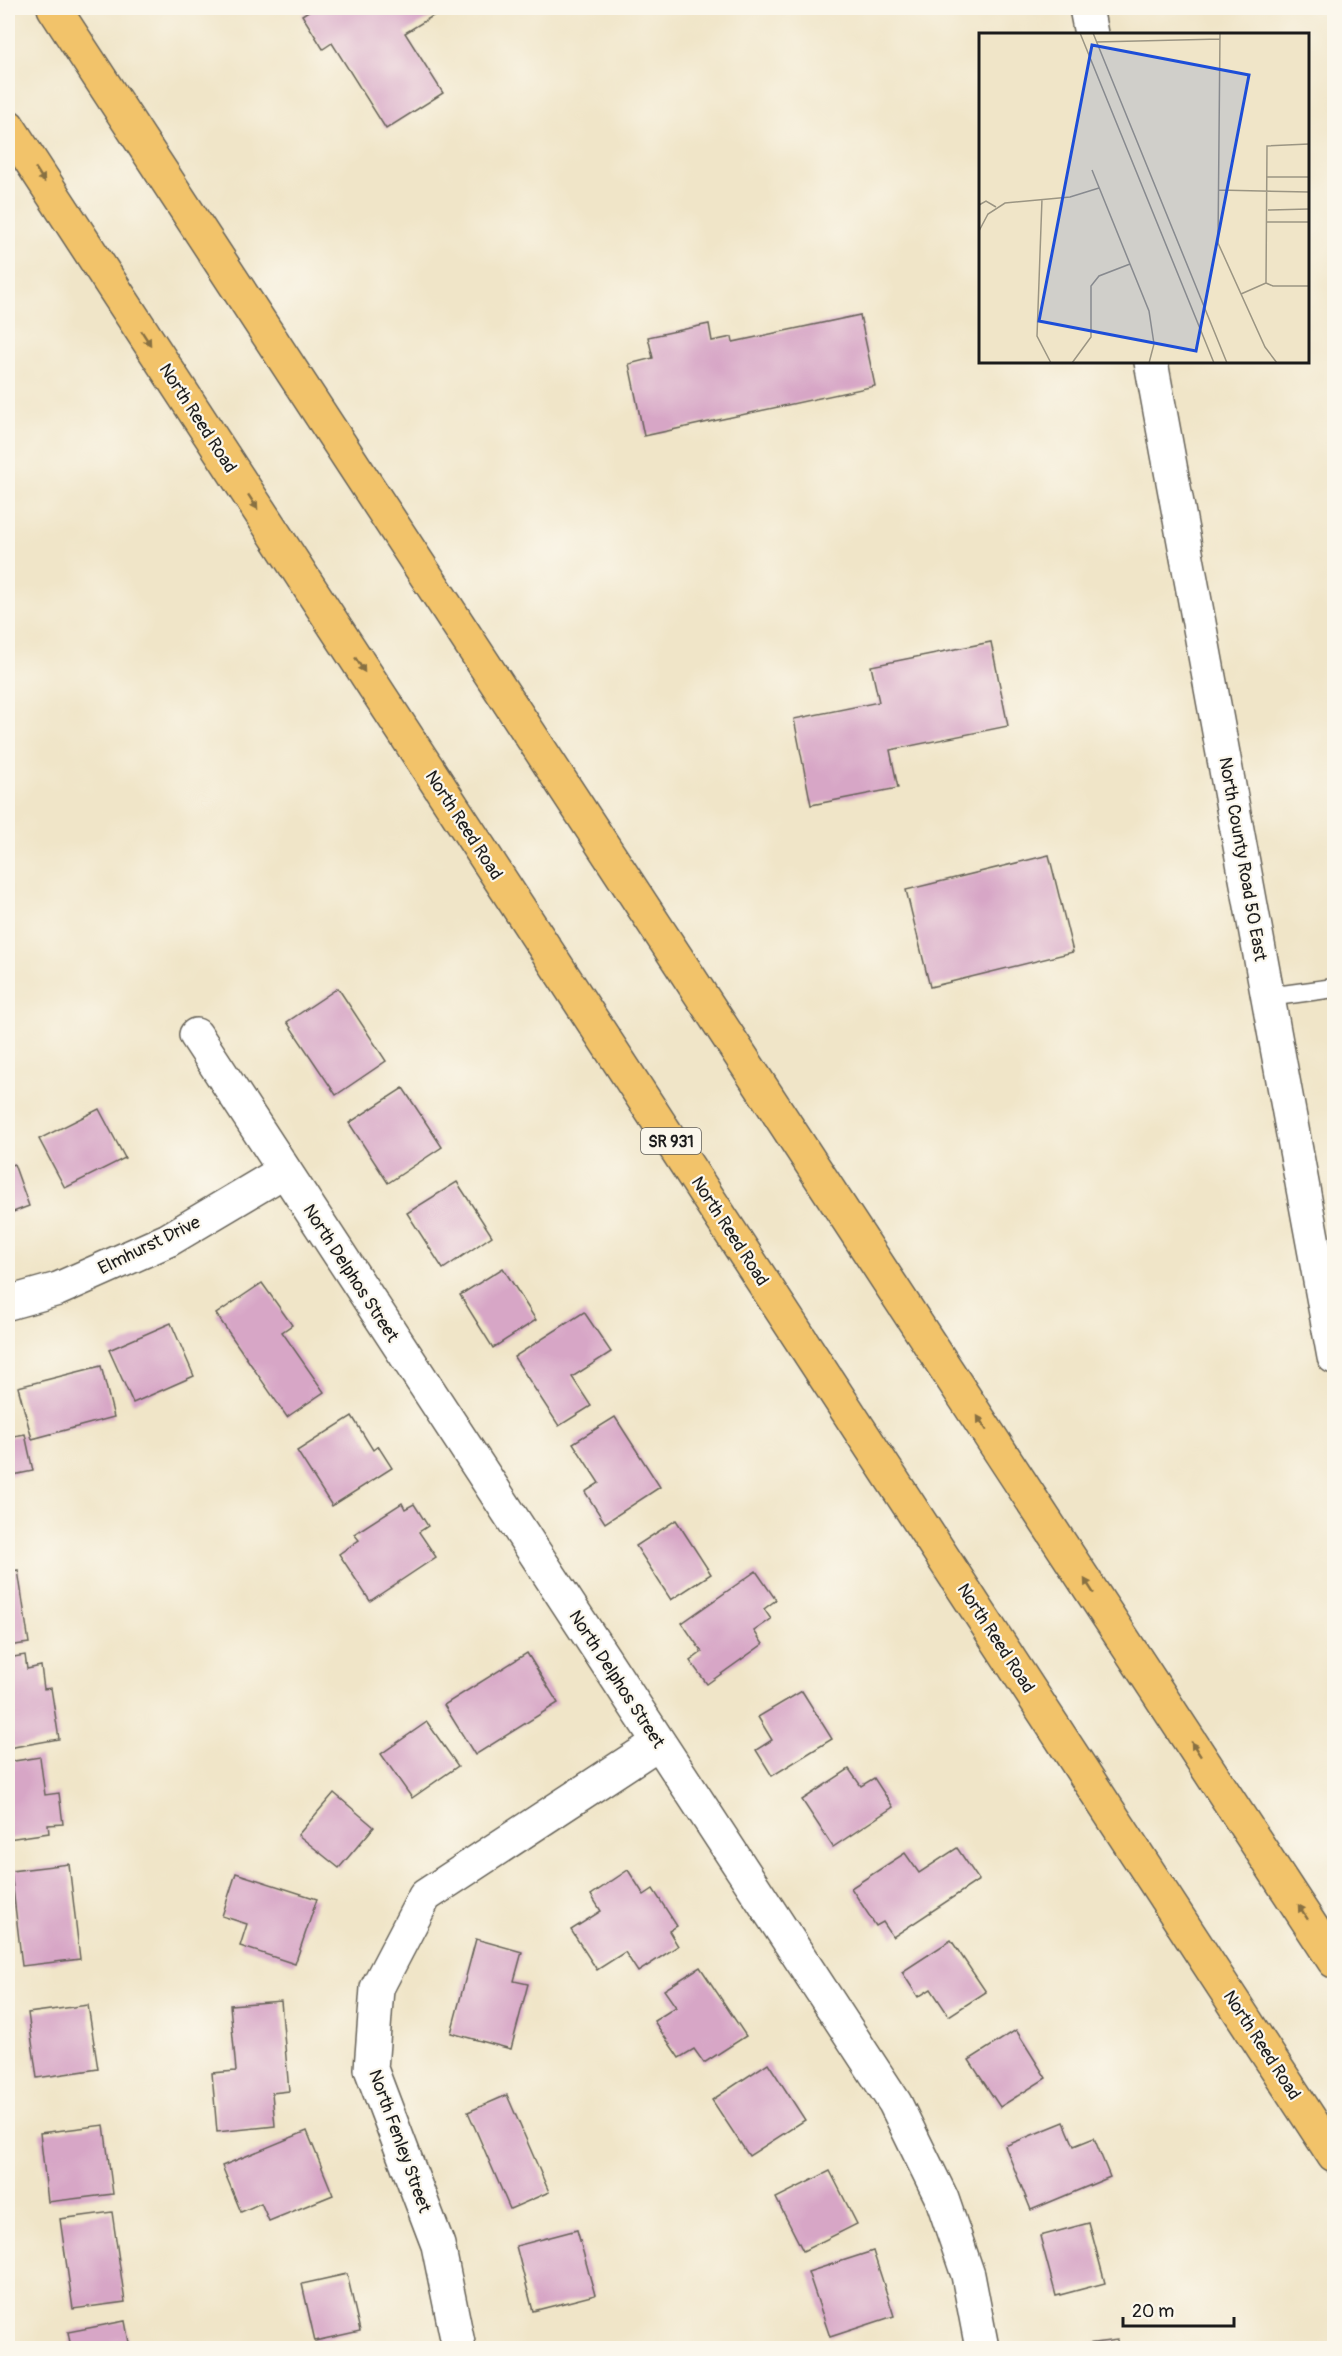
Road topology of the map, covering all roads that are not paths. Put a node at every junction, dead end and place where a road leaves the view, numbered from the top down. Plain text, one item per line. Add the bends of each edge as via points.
1 (54, 8) edge
2 (1086, 8) edge
3 (1091, 33) edge
4 (8, 126) edge
5 (1152, 363) edge
6 (1335, 988) edge
7 (1268, 997) junction
8 (196, 1035) dead end
9 (284, 1171) junction
10 (8, 1303) edge
11 (1335, 1357) edge
12 (658, 1743) junction
13 (1335, 1961) edge
14 (1335, 2156) edge
15 (459, 2349) edge
16 (982, 2349) edge

13 -> 1 main road
2 - 3 street
4 -> 14 main road, North Reed Road / SR 931
5 - 7 street, North County Road 50 East
6 - 7 lane
7 - 11 street, North County Road 50 East
8 - 9 street, North Delphos Street
9 - 10 street, Elmhurst Drive via 168,1240 58,1289
9 - 12 street, North Delphos Street
12 - 15 street, North Fenley Street via 425,1896 377,1988 371,2069 438,2245
12 - 16 street, North Delphos Street via 896,2103 942,2199 968,2275

